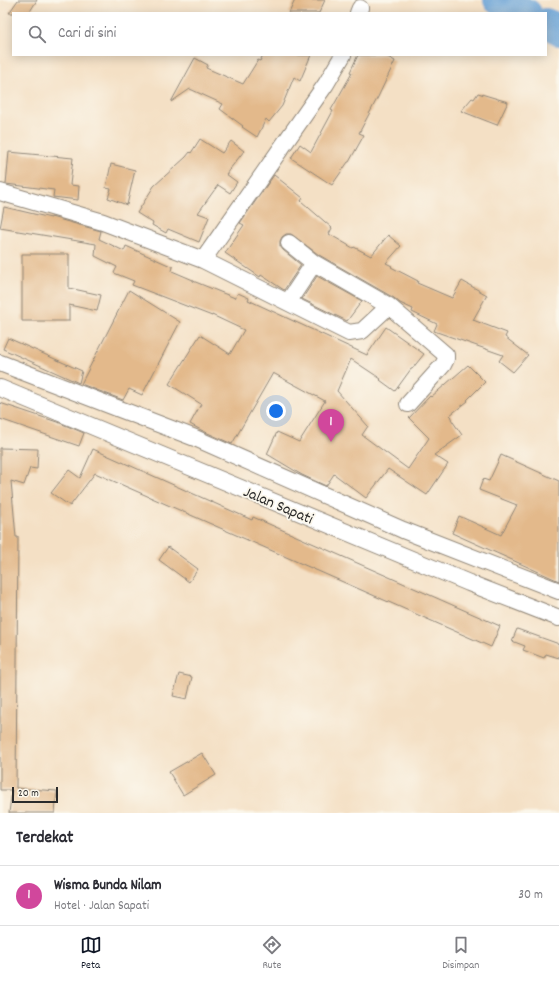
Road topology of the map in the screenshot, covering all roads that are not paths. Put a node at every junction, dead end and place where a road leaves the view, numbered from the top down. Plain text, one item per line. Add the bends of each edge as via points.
1 (342, 56) edge
2 (0, 192) edge
3 (289, 243) dead end
4 (203, 260) junction
5 (314, 263) junction
6 (288, 302) junction
7 (389, 306) junction
8 (0, 363) edge
9 (0, 388) edge
10 (408, 404) dead end
11 (479, 560) junction
12 (469, 583) junction
13 (559, 591) edge
14 (559, 618) edge

1 - 4 street via 326,84
2 - 4 street via 103,222
3 - 5 street
4 - 6 street
5 - 6 street
5 - 7 street
6 - 7 street via 349,333 362,331
7 - 10 street via 446,355 443,365
8 - 11 street, Jalan Sapati via 195,438 403,530
9 - 12 street, Jalan Sapati
11 - 12 street
11 - 13 street, Jalan Sapati
12 - 14 street, Jalan Sapati

